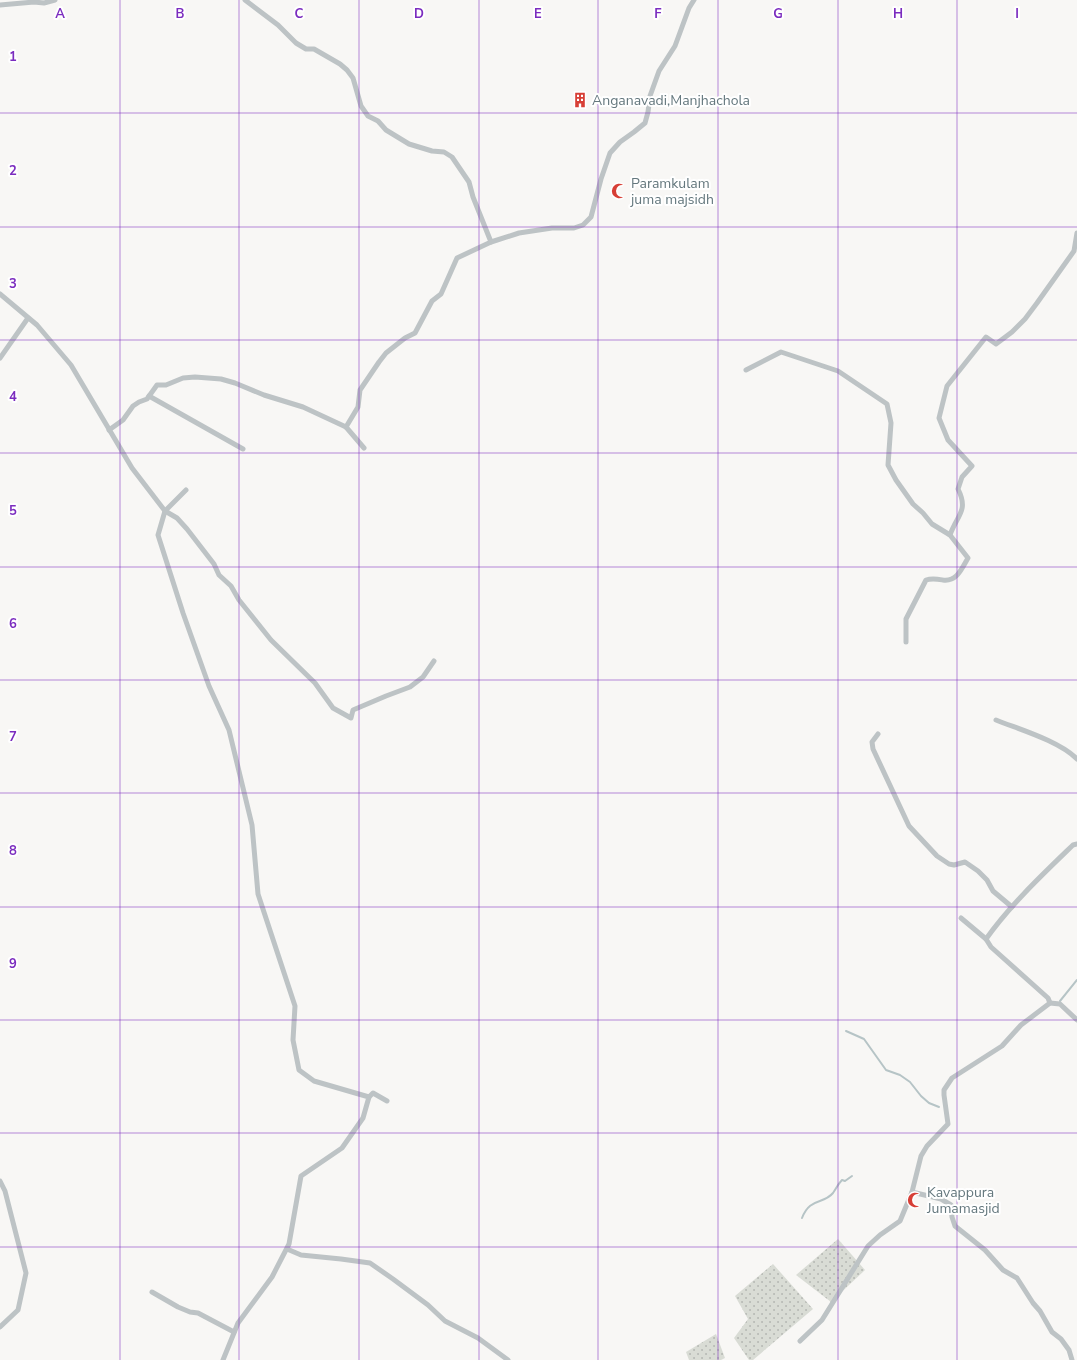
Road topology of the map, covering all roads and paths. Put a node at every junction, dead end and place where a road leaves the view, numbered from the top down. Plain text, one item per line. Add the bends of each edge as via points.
1 (55, 0) edge
2 (245, 0) edge
3 (694, 0) edge
4 (0, 5) edge
5 (1077, 233) edge
6 (491, 242) junction
7 (0, 294) edge
8 (28, 318) junction
9 (0, 358) edge
10 (746, 370) dead end
11 (149, 396) junction
12 (346, 427) junction
13 (109, 430) junction
14 (364, 448) dead end
15 (243, 449) dead end
16 (186, 490) dead end
17 (165, 511) junction
18 (950, 535) junction
19 (906, 642) dead end
20 (434, 662) dead end
21 (996, 720) dead end
22 (878, 734) dead end
23 (1077, 759) edge
24 (1077, 844) edge
25 (1012, 907) junction
26 (961, 918) dead end
27 (986, 939) junction
28 (1050, 1003) junction
29 (1077, 1020) edge
30 (369, 1097) junction
31 (387, 1100) dead end
32 (0, 1181) edge
33 (912, 1192) junction
34 (286, 1249) junction
35 (152, 1292) dead end
36 (0, 1327) edge
37 (234, 1332) junction
38 (800, 1341) dead end
39 (224, 1360) edge
40 (508, 1360) edge
41 (1072, 1360) edge

1 - 4 street
2 - 6 street via 278,25 296,43 306,49 314,49 348,70 361,106 368,116 378,121 386,130 409,144 444,152 452,157 470,182
3 - 6 street via 675,46 659,71 650,96 645,123 610,153 591,217 584,225 574,228 519,233
5 - 18 street via 1074,251 1025,318 996,344 986,337 947,386 939,418 948,440 972,466 962,477 958,488 963,499 962,510
6 - 12 street via 457,258 441,294 432,301 415,333 405,338 378,362 360,390 358,407
7 - 8 street
8 - 9 street
8 - 13 street via 71,365
10 - 18 street via 781,352 838,370 887,404 891,423 888,465 913,504 932,524
11 - 12 street via 157,385 166,385 183,378 222,379 303,407
11 - 13 street via 133,406 123,420
11 - 15 street
12 - 14 street
13 - 17 street via 132,468
16 - 17 street
17 - 20 street via 177,518 271,640 315,682 333,708 351,718 353,710 410,688 423,677
17 - 30 street via 158,535 209,686 229,730 252,825 258,894 295,1006 293,1040 299,1070 314,1081
18 - 19 street via 968,558 953,579 926,580 906,619
21 - 23 street via 1043,738 1070,752
22 - 25 street via 872,742 873,749 909,826 937,856 949,864 965,862 978,871 993,891
24 - 25 street via 1046,871
25 - 27 street
26 - 27 street
27 - 28 street via 991,948 1048,998
28 - 29 street via 1060,1004
28 - 33 street via 1021,1024 1002,1046 952,1078 944,1090 948,1124 921,1156
30 - 31 street via 373,1093
30 - 34 street via 363,1118 342,1148 301,1176
32 - 36 street via 5,1191 26,1273 18,1310
33 - 38 street via 900,1221 868,1246 822,1320
33 - 41 street via 941,1199 951,1205 955,1226 985,1250 1003,1270 1017,1278 1052,1332 1069,1350
34 - 37 street via 272,1277
34 - 40 street via 301,1255 370,1263 445,1320 478,1338
35 - 37 street via 178,1307 198,1313
37 - 39 street

